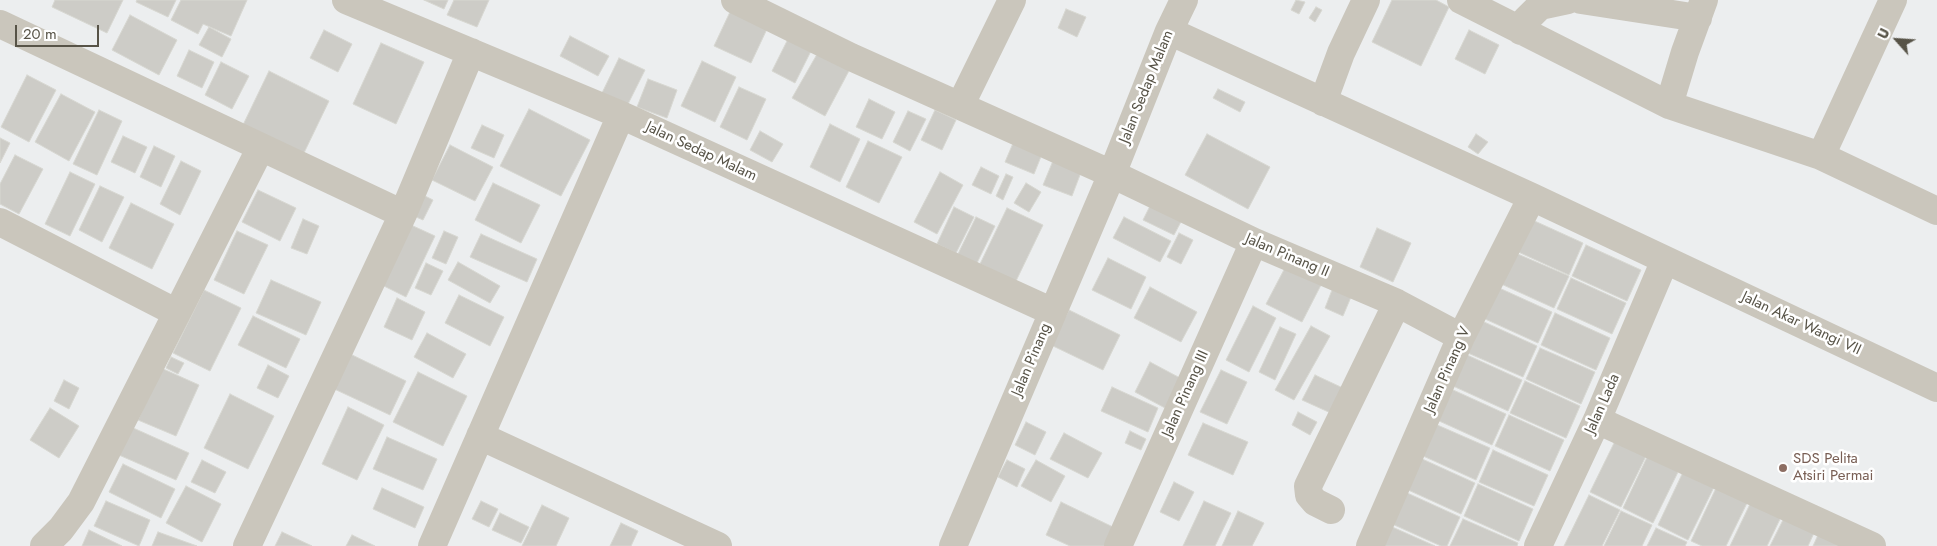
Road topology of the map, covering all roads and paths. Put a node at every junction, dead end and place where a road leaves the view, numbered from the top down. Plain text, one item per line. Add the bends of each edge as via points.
1 (346, 0) edge
2 (734, 0) edge
3 (1012, 0) edge
4 (1184, 0) edge
5 (1366, 0) edge
6 (1461, 0) edge
7 (1568, 0) edge
8 (1581, 0) edge
9 (1893, 0) edge
10 (1701, 9) edge
11 (0, 24) edge
12 (1169, 31) junction
13 (1521, 31) junction
14 (471, 52) junction
15 (1323, 102) junction
16 (1669, 105) junction
17 (960, 106) junction
18 (621, 115) junction
19 (261, 147) junction
20 (1821, 156) junction
21 (1112, 174) junction
22 (1532, 197) junction
23 (1937, 210) edge
24 (403, 214) junction
25 (0, 222) edge
26 (1254, 242) junction
27 (1665, 260) junction
28 (1397, 303) junction
29 (1053, 312) junction
30 (177, 313) junction
31 (1462, 336) junction
32 (1937, 388) edge
33 (1597, 420) junction
34 (480, 436) junction
35 (1331, 510) dead end
36 (44, 546) edge
37 (246, 546) edge
38 (432, 546) edge
39 (718, 546) edge
40 (953, 546) edge
41 (1118, 546) edge
42 (1370, 546) edge
43 (1538, 546) edge
44 (1872, 546) edge

1 - 14 street, Jalan Sedap Malam
2 - 17 street, Jalan Pinang II
3 - 17 street
4 - 12 street, Jalan Sedap Malam
5 - 15 street
6 - 13 street
7 - 13 street via 1540,6 1526,20
8 - 10 street
9 - 20 street
10 - 16 street
11 - 19 street
12 - 15 street, Jalan Akar Wangi VII
12 - 21 street, Jalan Sedap Malam
13 - 16 street
14 - 18 street, Jalan Sedap Malam
14 - 24 street
15 - 22 street, Jalan Akar Wangi VII
16 - 20 street
17 - 21 street, Jalan Pinang II
18 - 29 street, Jalan Sedap Malam
18 - 34 street
19 - 24 street
19 - 30 street
20 - 23 street
21 - 26 street, Jalan Pinang II
21 - 29 street, Jalan Pinang
22 - 27 street, Jalan Akar Wangi VII
22 - 31 street, Jalan Pinang V
24 - 37 street
25 - 30 street
26 - 28 street, Jalan Pinang II
26 - 41 street, Jalan Pinang III
27 - 32 street, Jalan Akar Wangi VII
27 - 33 street, Jalan Lada
28 - 31 street, Jalan Pinang II
28 - 35 street via 1308,486 1309,495 1315,502
29 - 40 street, Jalan Pinang
30 - 36 street via 81,502
31 - 42 street, Jalan Pinang V
33 - 43 street, Jalan Lada
33 - 44 street
34 - 38 street
34 - 39 street

